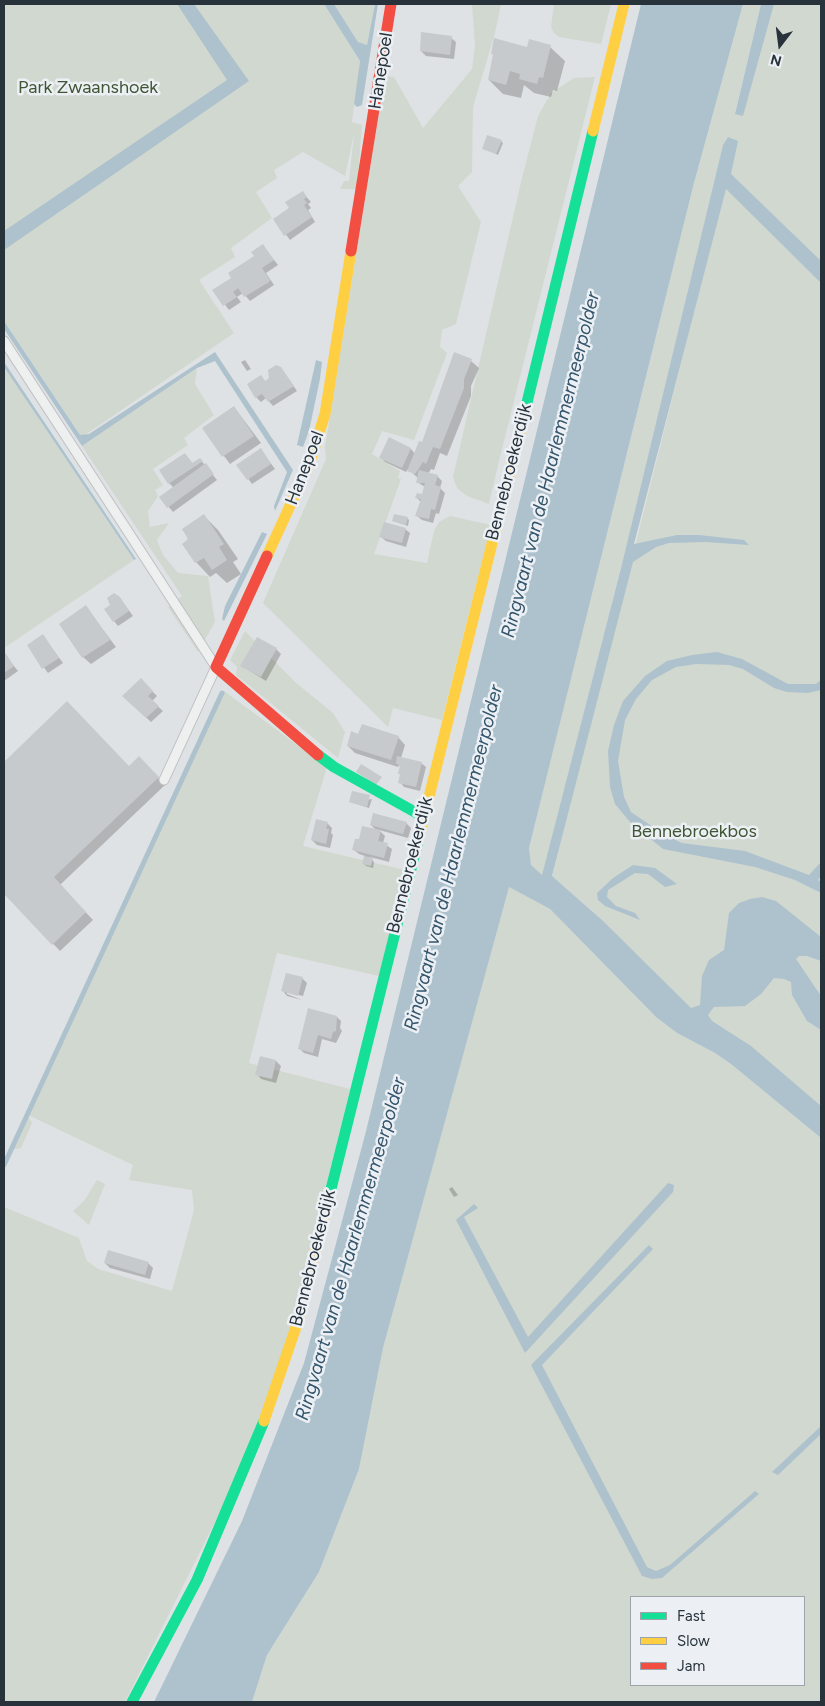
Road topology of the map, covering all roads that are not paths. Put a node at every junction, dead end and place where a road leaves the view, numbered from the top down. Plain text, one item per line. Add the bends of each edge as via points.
1 (391, 4) edge
2 (624, 4) edge
3 (4, 341) edge
4 (216, 667) junction
5 (164, 780) dead end
6 (422, 816) junction
7 (132, 1702) edge

1 - 4 street, Hanepoel via 325,414 310,462
2 - 6 street, Bennebroekerdijk
3 - 4 lane
4 - 5 lane
4 - 6 street via 334,767
6 - 7 street, Bennebroekerdijk via 297,1324 272,1402 197,1580

